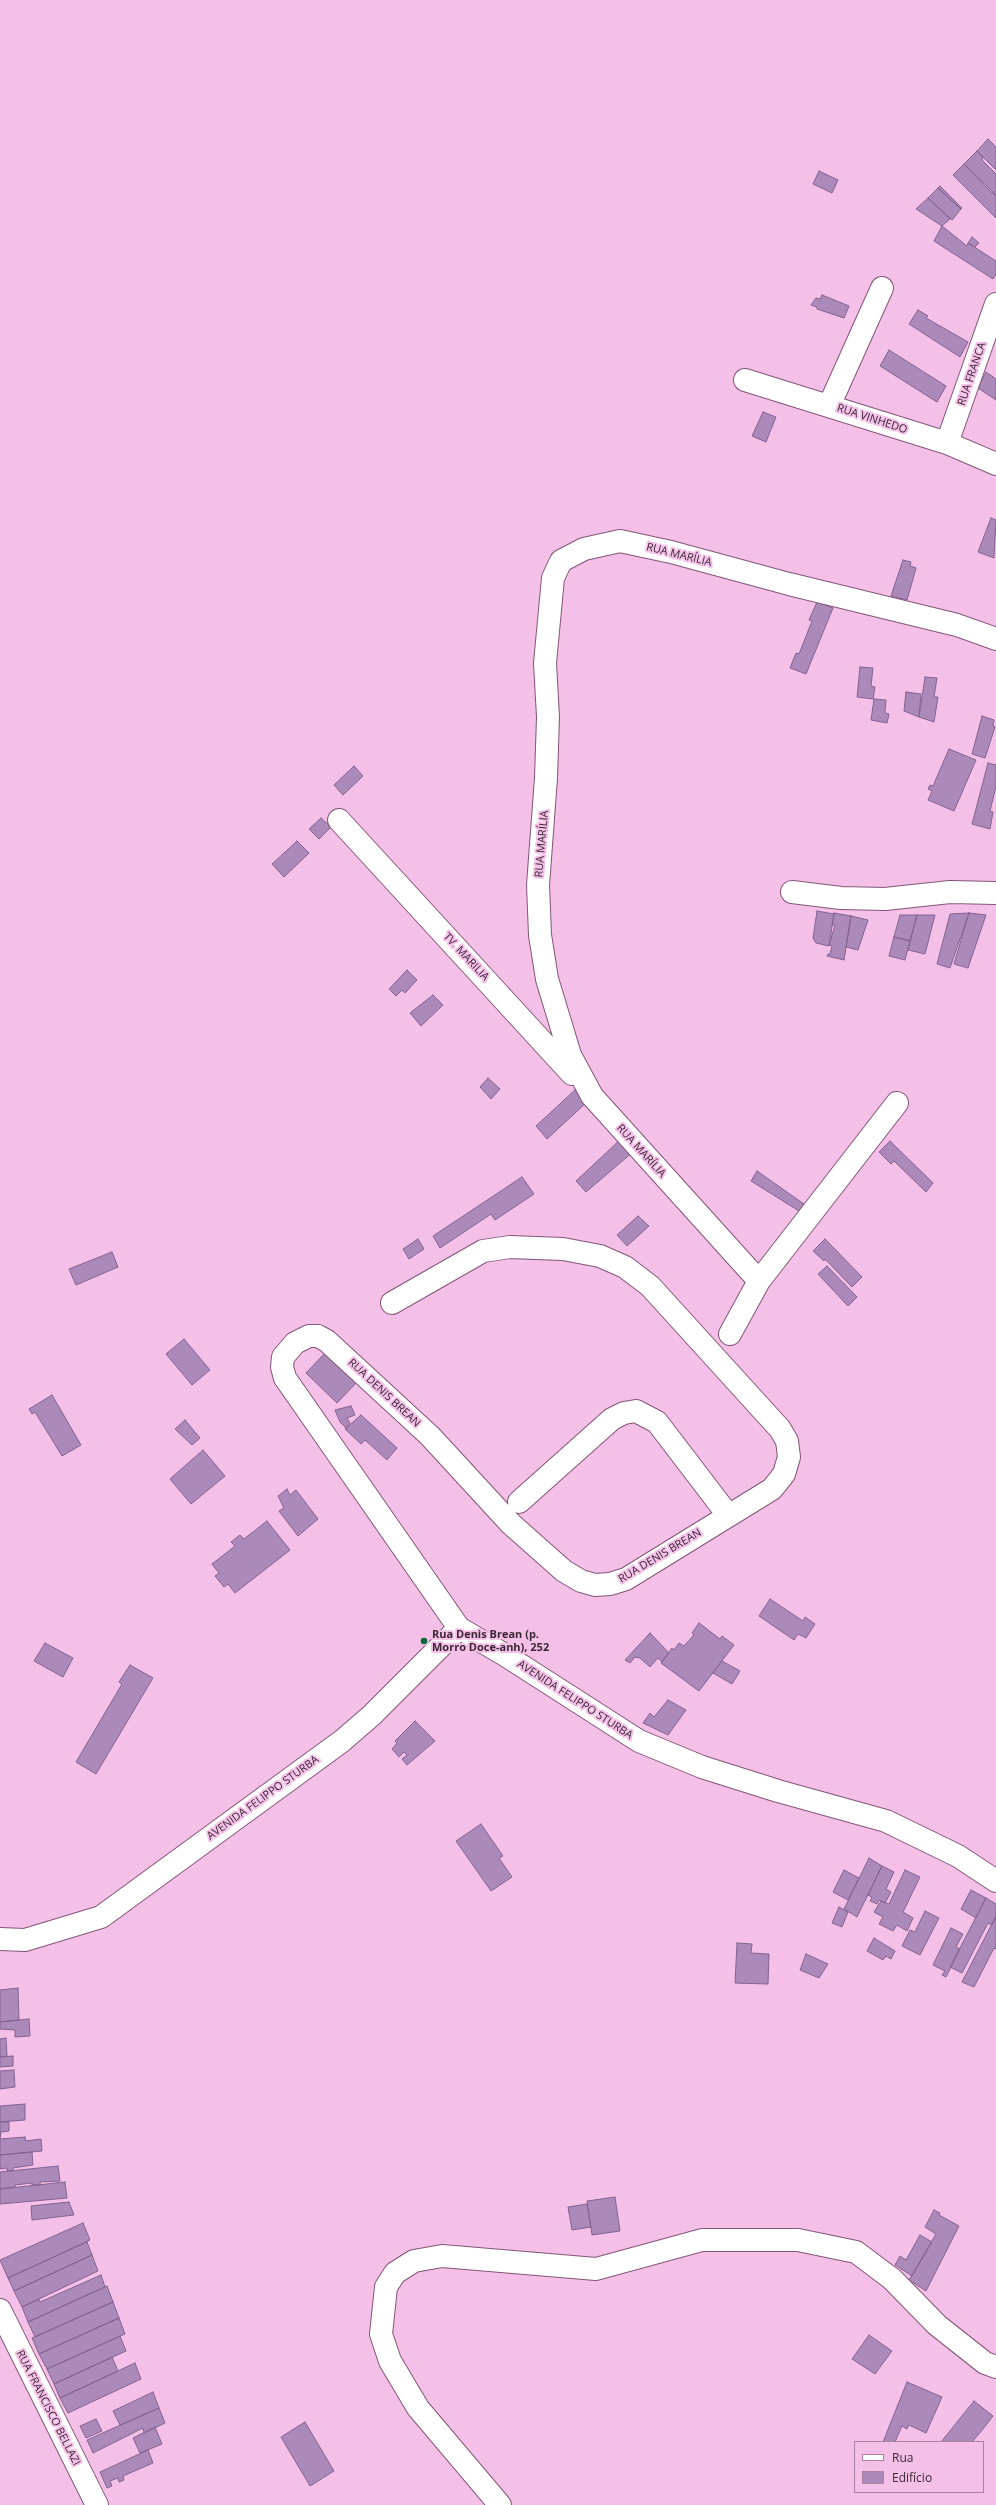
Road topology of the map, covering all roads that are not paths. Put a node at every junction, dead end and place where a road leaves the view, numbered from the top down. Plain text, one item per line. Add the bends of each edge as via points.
1 (882, 288) dead end
2 (996, 304) edge
3 (745, 380) dead end
4 (829, 406) junction
5 (947, 444) junction
6 (996, 464) edge
7 (996, 639) edge
8 (339, 820) dead end
9 (792, 892) dead end
10 (996, 894) edge
11 (592, 1096) junction
12 (897, 1103) dead end
13 (760, 1281) junction
14 (392, 1303) dead end
15 (730, 1334) dead end
16 (519, 1502) dead end
17 (728, 1515) junction
18 (460, 1628) junction
19 (996, 1881) edge
20 (0, 1939) edge
21 (0, 2310) edge
22 (996, 2367) edge
23 (97, 2505) edge
24 (500, 2505) edge

1 - 4 street
2 - 5 street, RUA FRANCA
3 - 4 street, RUA VINHEDO
4 - 5 street, RUA VINHEDO
5 - 6 street, RUA VINHEDO
7 - 11 street, RUA MARÍLIA via 957,625 671,552 620,542 584,549 562,561 553,578 545,663 548,717 538,885 540,935 547,979 570,1055
8 - 11 street, TV. MARILIA
9 - 10 street via 841,898 884,899 950,892
11 - 13 street, RUA MARÍLIA
12 - 13 street
13 - 15 street
14 - 17 street, RUA DENIS BREAN via 483,1251 510,1247 563,1249 600,1256 625,1267 650,1286 780,1429 787,1441 789,1457 784,1474 772,1489
16 - 17 street via 612,1419 636,1411 657,1422
17 - 18 street, RUA DENIS BREAN via 626,1579 595,1585 581,1581 564,1571 511,1524 430,1436 327,1341 314,1336 295,1343 283,1357 285,1378
18 - 19 street, AVENIDA FELIPPO STURBA via 639,1742 702,1767 886,1821 958,1856
18 - 20 street, AVENIDA FELIPPO STURBA via 342,1741 101,1917 25,1940
21 - 23 street, RUA FRANCISCO BELLAZI
22 - 24 street via 985,2363 937,2325 892,2279 856,2252 798,2240 702,2240 596,2269 442,2256 414,2262 395,2273 386,2287 381,2334 390,2361 418,2408

